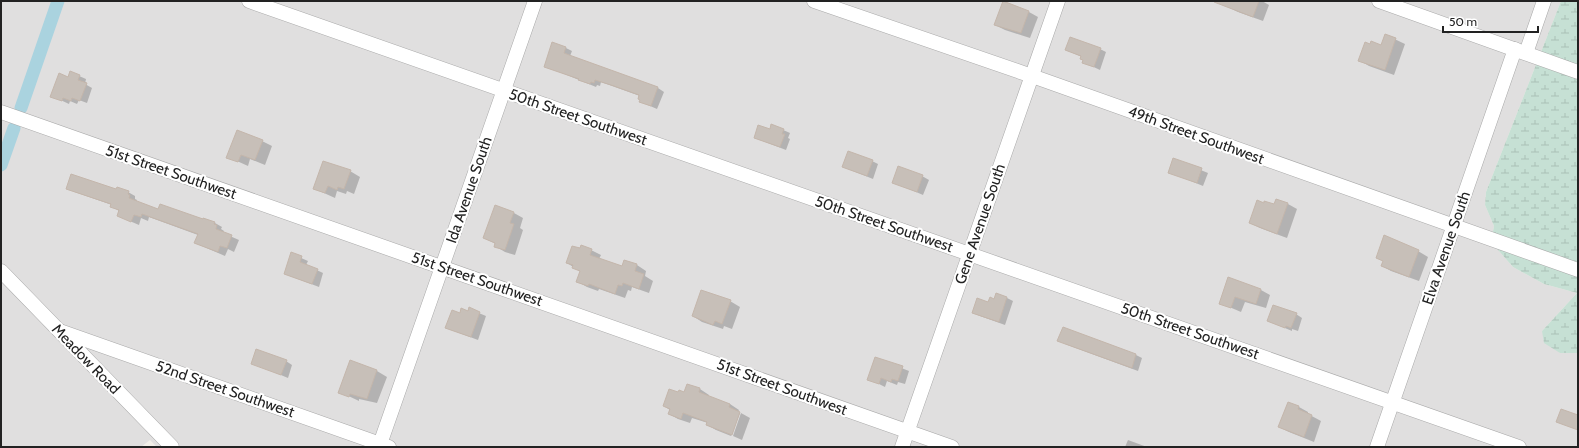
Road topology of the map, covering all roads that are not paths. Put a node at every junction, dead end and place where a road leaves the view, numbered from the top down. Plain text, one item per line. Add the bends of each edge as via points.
1 (249, 1) edge
2 (535, 1) edge
3 (814, 1) edge
4 (1058, 1) edge
5 (1379, 1) edge
6 (1544, 1) edge
7 (1520, 51) junction
8 (1578, 72) edge
9 (1032, 76) junction
10 (504, 91) junction
11 (1, 112) edge
12 (1454, 226) junction
13 (970, 254) junction
14 (442, 267) junction
15 (1578, 270) edge
16 (1, 271) edge
17 (60, 332) junction
18 (1392, 402) junction
19 (908, 432) junction
20 (383, 446) edge
21 (172, 447) edge
22 (902, 447) edge
23 (952, 447) edge
24 (1377, 447) edge
25 (1519, 447) edge

1 - 10 street, 50th Street Southwest
2 - 10 street, Ida Avenue South
3 - 9 street, 49th Street Southwest
4 - 9 street, Gene Avenue South
5 - 7 street
6 - 7 street, Elva Avenue South
7 - 8 street
7 - 12 street, Elva Avenue South
9 - 12 street, 49th Street Southwest
9 - 13 street, Gene Avenue South
10 - 13 street, 50th Street Southwest
10 - 14 street, Ida Avenue South
11 - 14 street, 51st Street Southwest
12 - 15 street, 49th Street Southwest
12 - 18 street, Elva Avenue South
13 - 18 street, 50th Street Southwest
13 - 19 street, Gene Avenue South
14 - 19 street, 51st Street Southwest
14 - 20 street, Ida Avenue South
16 - 17 street, Meadow Road
17 - 20 street, 52nd Street Southwest
17 - 21 street, Meadow Road
18 - 24 street, Elva Avenue South
18 - 25 street, 50th Street Southwest
19 - 22 street, Gene Avenue South
19 - 23 street, 51st Street Southwest

